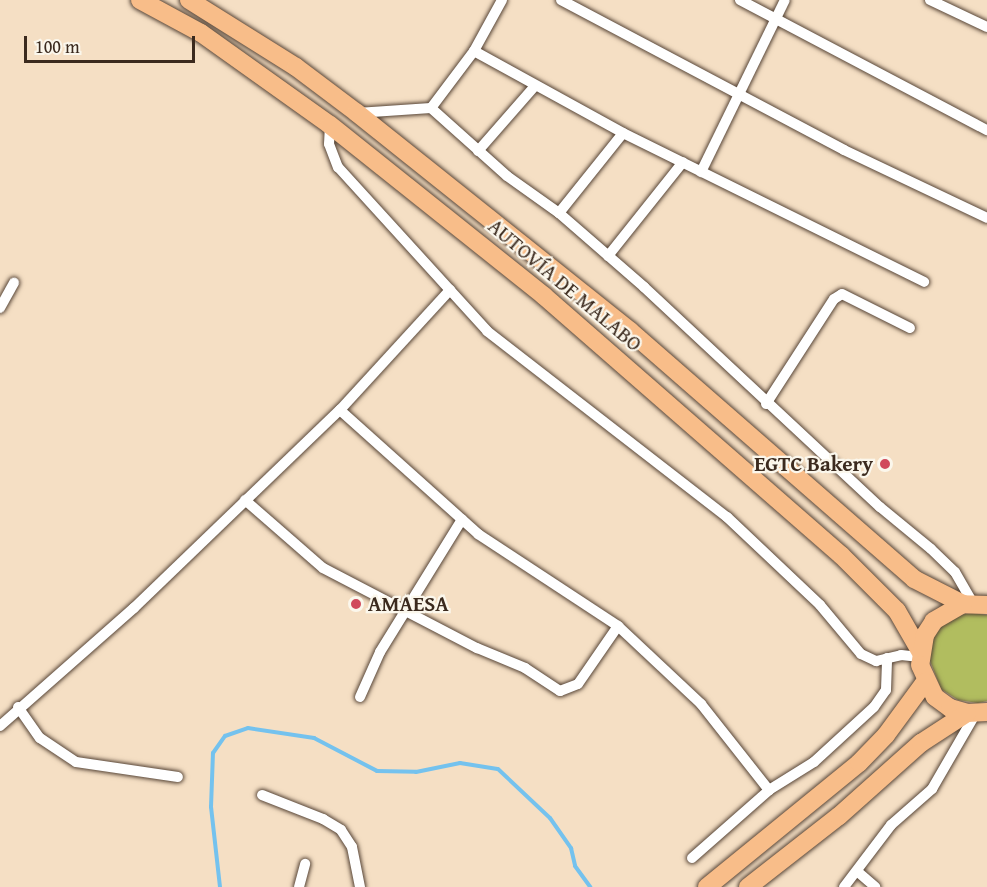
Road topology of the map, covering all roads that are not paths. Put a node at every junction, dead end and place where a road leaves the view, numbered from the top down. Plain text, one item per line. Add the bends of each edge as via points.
1 (140, 0) edge
2 (189, 0) edge
3 (502, 0) edge
4 (561, 0) edge
5 (740, 0) edge
6 (785, 0) edge
7 (930, 0) edge
8 (776, 19) junction
9 (987, 27) edge
10 (474, 51) junction
11 (534, 87) junction
12 (740, 96) junction
13 (431, 108) junction
14 (357, 113) junction
15 (330, 125) junction
16 (987, 130) edge
17 (623, 133) junction
18 (478, 151) junction
19 (683, 162) junction
20 (701, 172) junction
21 (559, 213) junction
22 (987, 218) edge
23 (608, 256) junction
24 (924, 282) dead end
25 (14, 283) dead end
26 (450, 290) junction
27 (0, 308) edge
28 (910, 328) dead end
29 (766, 404) junction
30 (340, 410) junction
31 (245, 500) junction
32 (462, 519) junction
33 (974, 604) edge
34 (405, 609) junction
35 (618, 626) junction
36 (920, 654) junction
37 (886, 658) junction
38 (925, 682) junction
39 (360, 697) dead end
40 (18, 707) junction
41 (977, 713) edge
42 (0, 726) edge
43 (178, 777) dead end
44 (769, 790) junction
45 (262, 795) dead end
46 (692, 858) dead end
47 (305, 864) dead end
48 (858, 872) junction
49 (299, 887) edge
50 (360, 887) edge
51 (707, 887) edge
52 (748, 887) edge
53 (844, 887) edge
54 (875, 887) edge

1 - 15 main road, AUTOVÍA DE MALABO via 201,33
2 - 14 main road, AUTOVÍA DE MALABO via 296,67
3 - 10 street
4 - 12 street
5 - 8 street
6 - 8 street
7 - 9 street
8 - 12 street
8 - 16 street
10 - 11 street
10 - 13 street
11 - 17 street
11 - 18 street
12 - 20 street
12 - 22 street
13 - 14 street
13 - 18 street
14 - 33 main road, AUTOVÍA DE MALABO via 630,331 914,579
15 - 26 street via 329,144 338,167
15 - 36 main road, AUTOVÍA DE MALABO via 544,296 684,415 874,587 897,611
17 - 19 street
17 - 21 street
18 - 21 street
19 - 20 street
19 - 23 street
20 - 24 street
21 - 23 street
23 - 29 street via 708,345
25 - 27 street
26 - 30 street
26 - 37 street via 499,342 727,517 820,605 868,660
28 - 29 street via 842,294 834,299
29 - 33 street via 932,549 955,572
30 - 31 street
30 - 32 street
31 - 34 street via 323,568
31 - 40 street via 135,608
32 - 34 street
32 - 35 street via 478,534
33 - 36 main road via 934,621
34 - 35 street via 477,648 525,668 549,686 566,691 578,684
34 - 39 street via 368,674
35 - 44 street via 701,704
36 - 37 street
36 - 38 main road, AUTOVÍA DE MALABO
37 - 44 street via 886,690 874,707 814,762
38 - 41 main road via 935,697
38 - 51 main road via 886,735 859,763
40 - 42 street
40 - 43 street via 40,738 60,755 76,762
41 - 48 street via 932,789 891,825 870,849
41 - 52 main road via 921,743 839,816
44 - 46 street
45 - 50 street via 341,830 352,847
47 - 49 street
48 - 53 street
48 - 54 street

